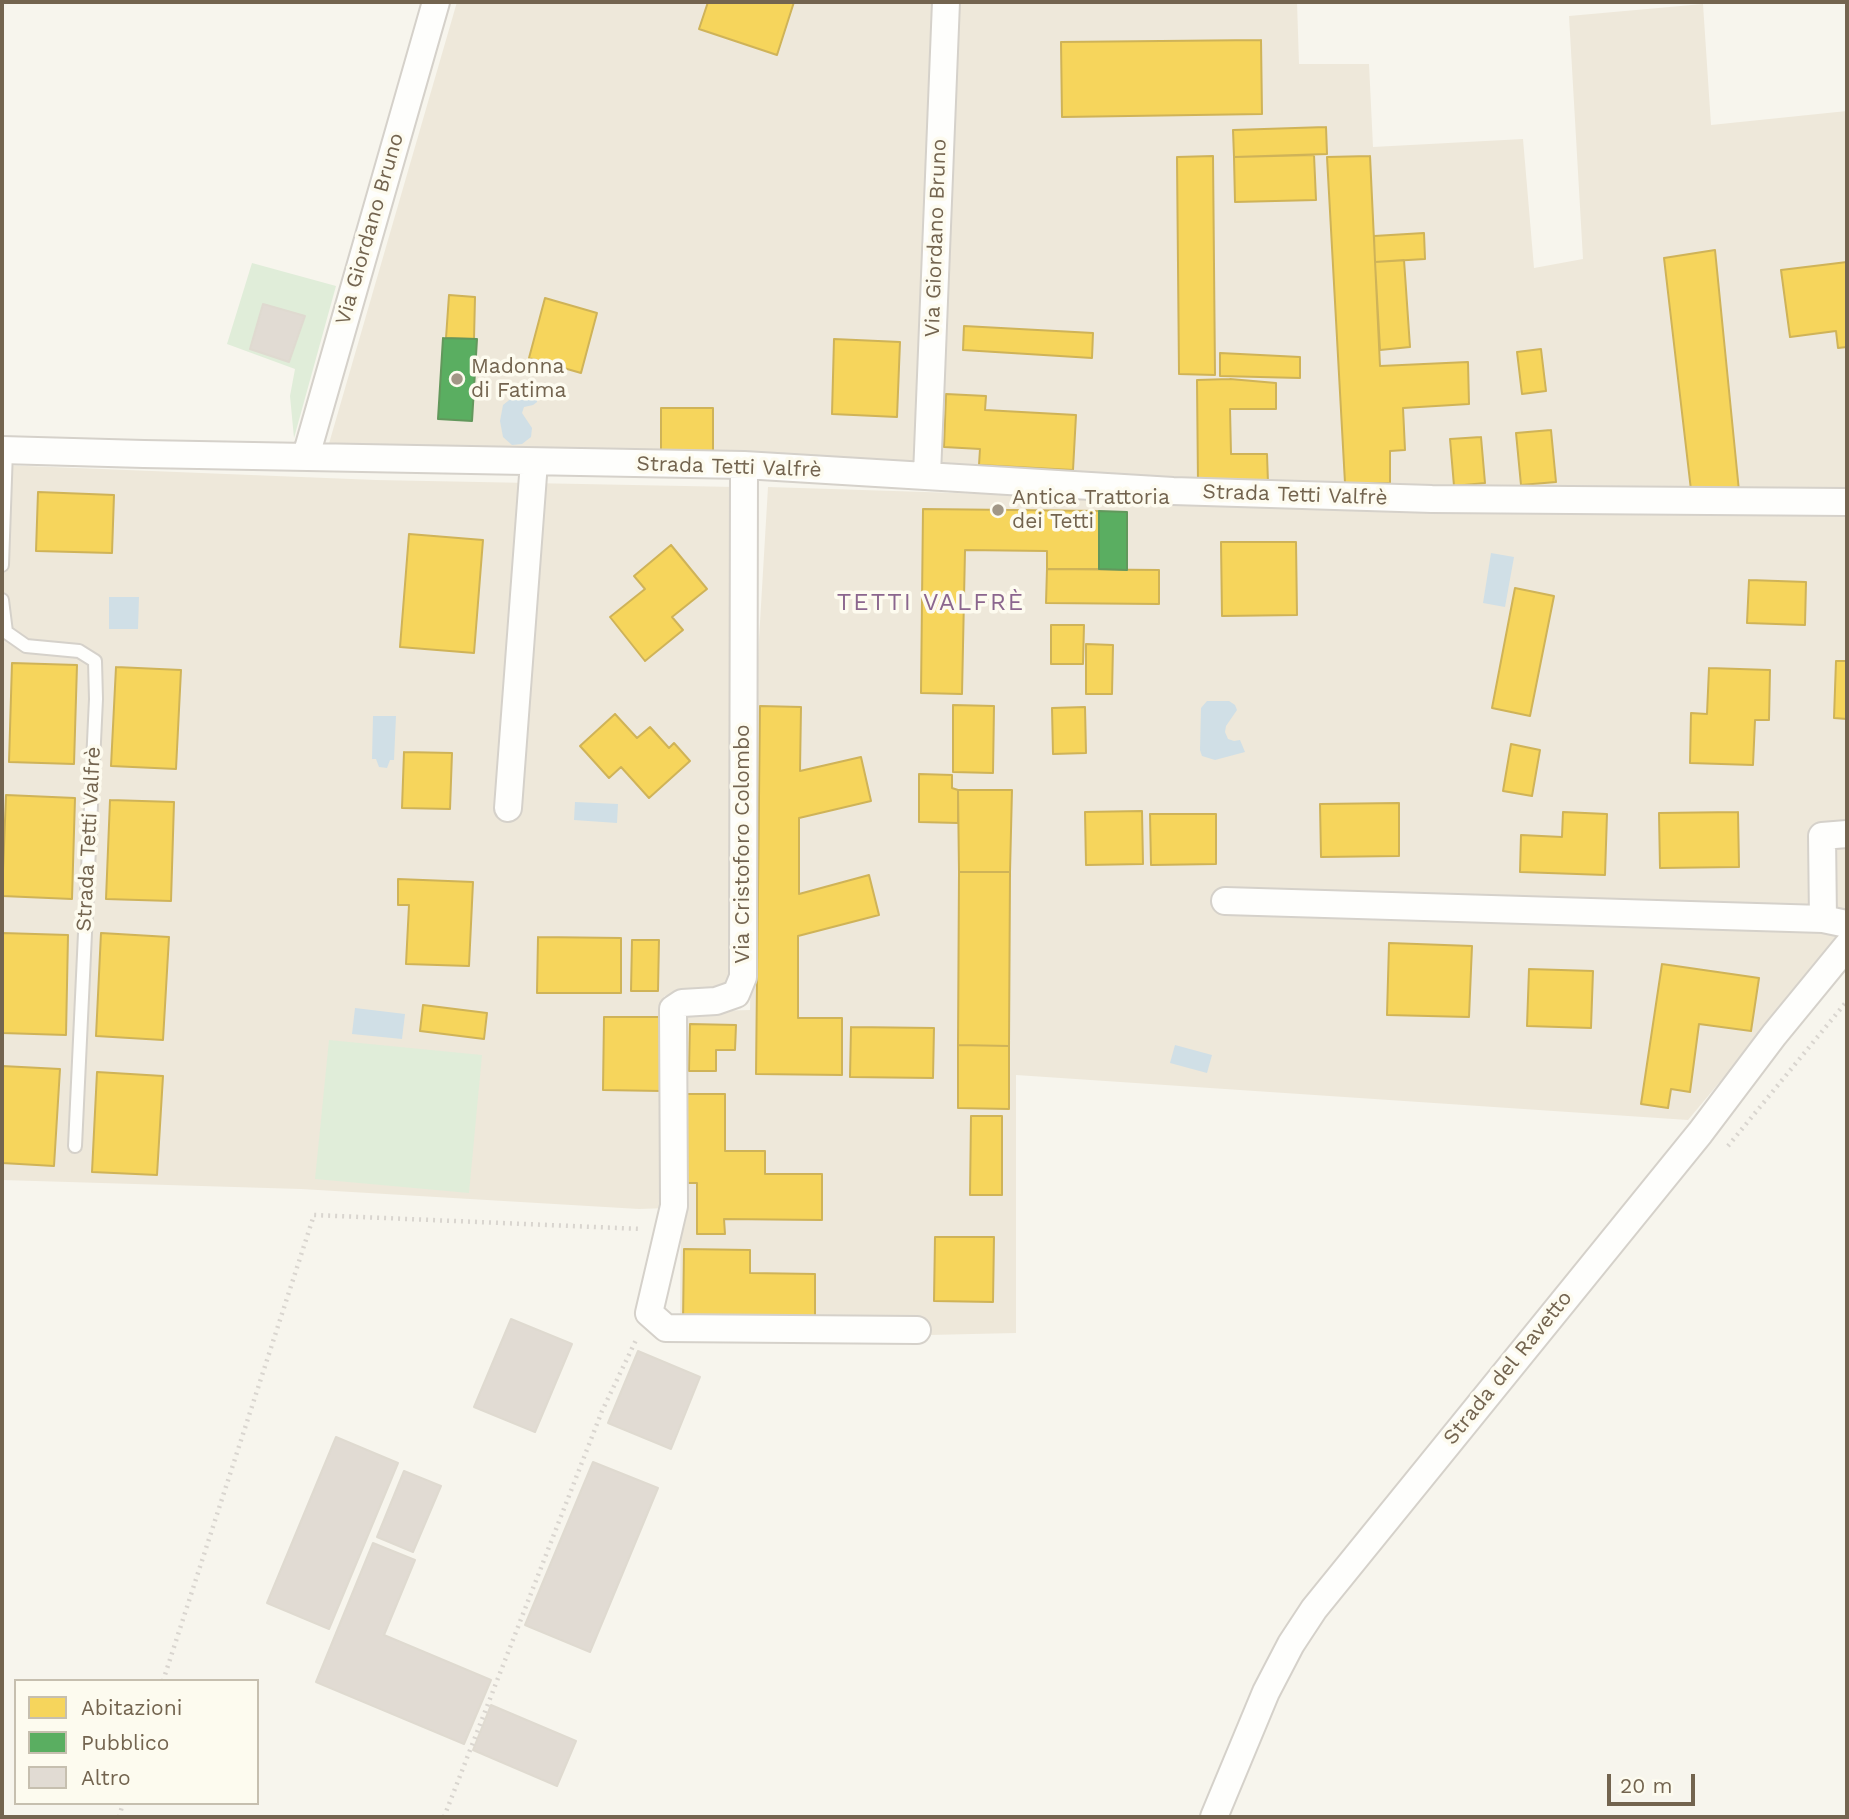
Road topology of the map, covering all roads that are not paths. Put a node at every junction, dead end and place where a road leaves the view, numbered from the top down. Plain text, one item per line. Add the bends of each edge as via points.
1 (436, 2) edge
2 (946, 2) edge
3 (4, 450) edge
4 (306, 456) junction
5 (534, 462) junction
6 (744, 465) junction
7 (927, 475) junction
8 (1847, 502) edge
9 (2, 565) edge
10 (2, 600) edge
11 (508, 808) dead end
12 (1847, 834) edge
13 (1224, 901) dead end
14 (1835, 922) edge
15 (1847, 946) edge
16 (75, 1146) dead end
17 (917, 1330) dead end
18 (1214, 1817) edge

1 - 4 street, Via Giordano Bruno
2 - 7 street, Via Giordano Bruno
3 - 4 street, Strada Tetti Valfrè
3 - 9 lane, Strada Tetti Valfrè
4 - 5 street, Strada Tetti Valfrè
5 - 6 street, Strada Tetti Valfrè
5 - 11 street
6 - 7 street, Strada Tetti Valfrè
6 - 17 street, Via Cristoforo Colombo via 743,978 736,994 716,1001 682,1003 673,1009 674,1206 649,1313 666,1328
7 - 8 street, Strada Tetti Valfrè via 1173,491 1419,499
10 - 16 lane, Strada Tetti Valfrè via 6,632 26,646 79,651 95,661
12 - 14 street via 1822,836
13 - 14 street
15 - 18 street, Strada del Ravetto via 1314,1609 1266,1692

